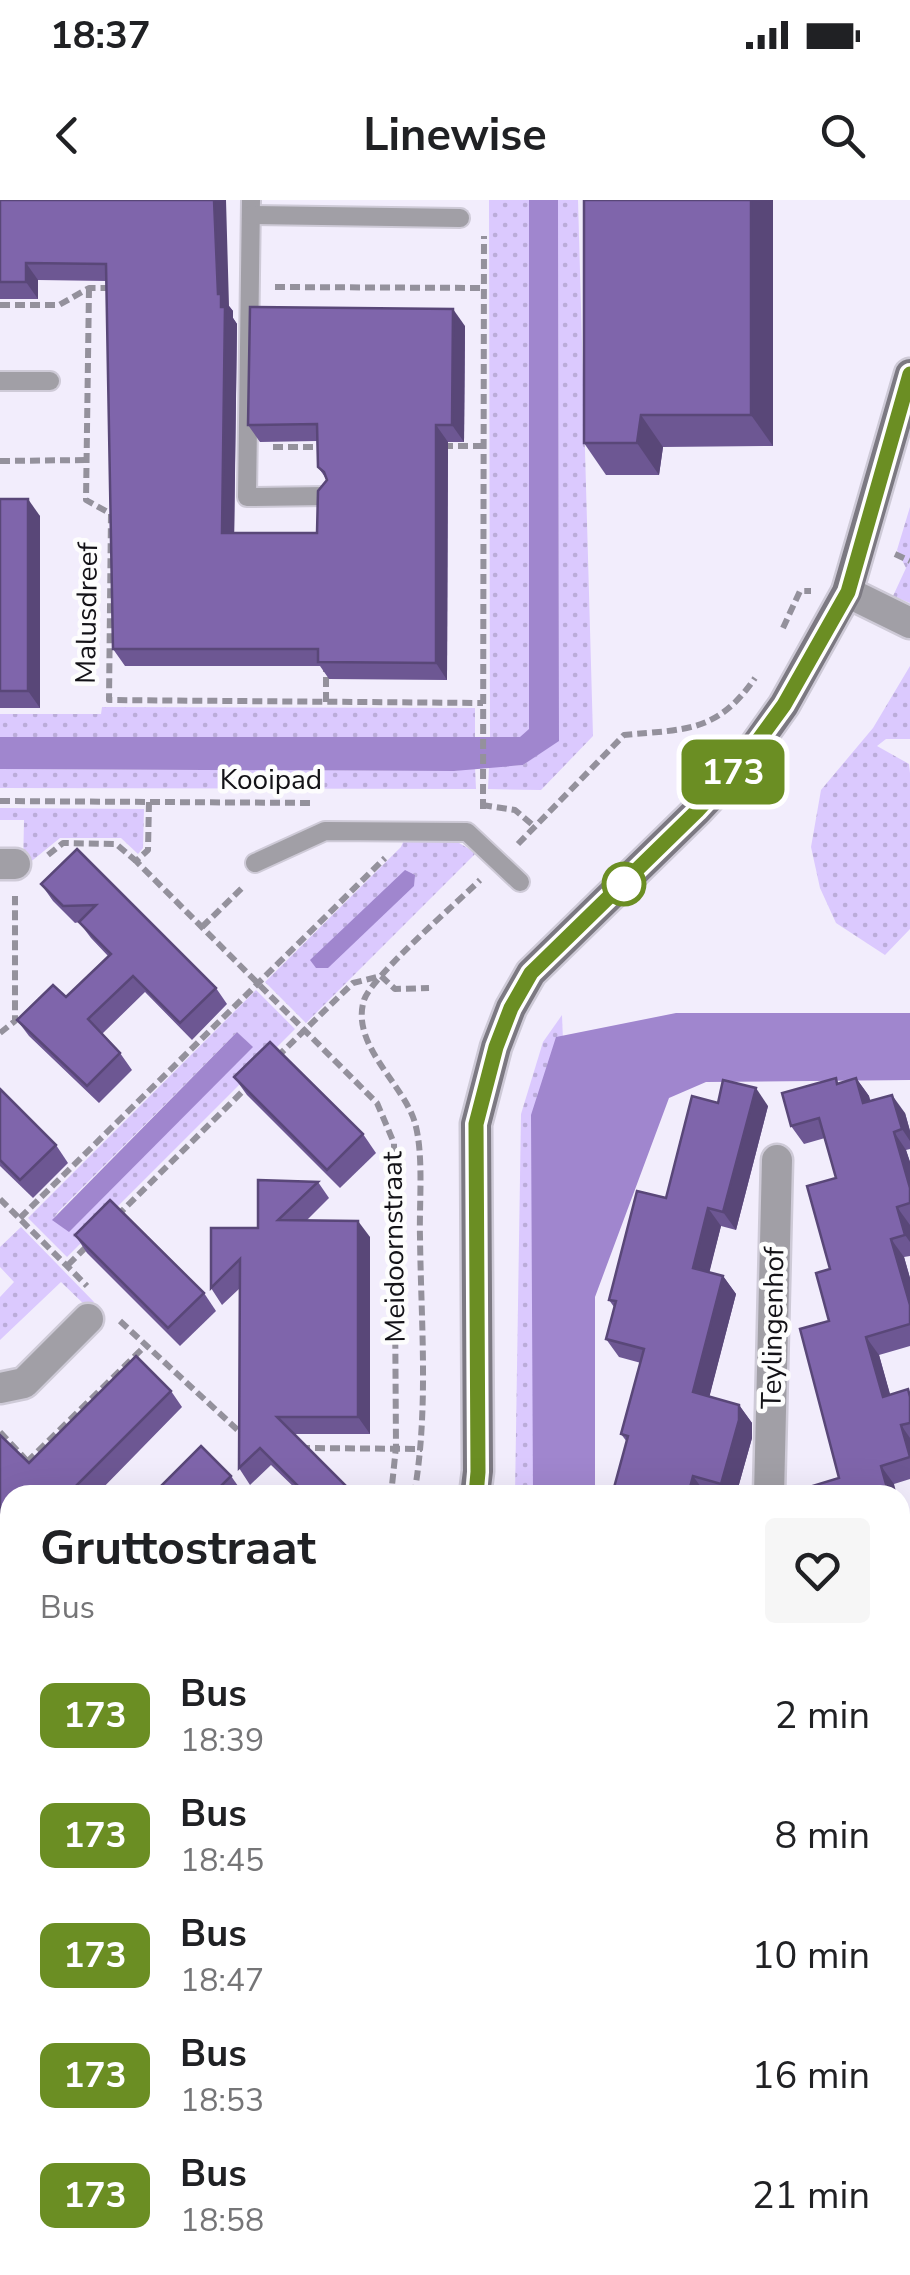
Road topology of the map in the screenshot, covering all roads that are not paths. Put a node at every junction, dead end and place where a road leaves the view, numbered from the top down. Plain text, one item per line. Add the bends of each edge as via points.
1 (251, 207) edge
2 (460, 218) dead end
3 (910, 374) edge
4 (0, 381) edge
5 (50, 381) dead end
6 (326, 496) edge
7 (848, 592) junction
8 (910, 623) edge
9 (255, 862) road end
10 (520, 882) dead end
11 (776, 1160) dead end
12 (99, 1309) road end
13 (0, 1388) edge
14 (477, 1485) edge
15 (770, 1485) edge

1 - 2 lane
1 - 6 lane via 247,496
3 - 7 street
4 - 5 lane
7 - 8 street
7 - 14 street via 784,705 744,760 531,973 511,1008 476,1124
9 - 10 lane via 324,831 467,832
11 - 15 street, Teylingenhof
12 - 13 street via 24,1383

